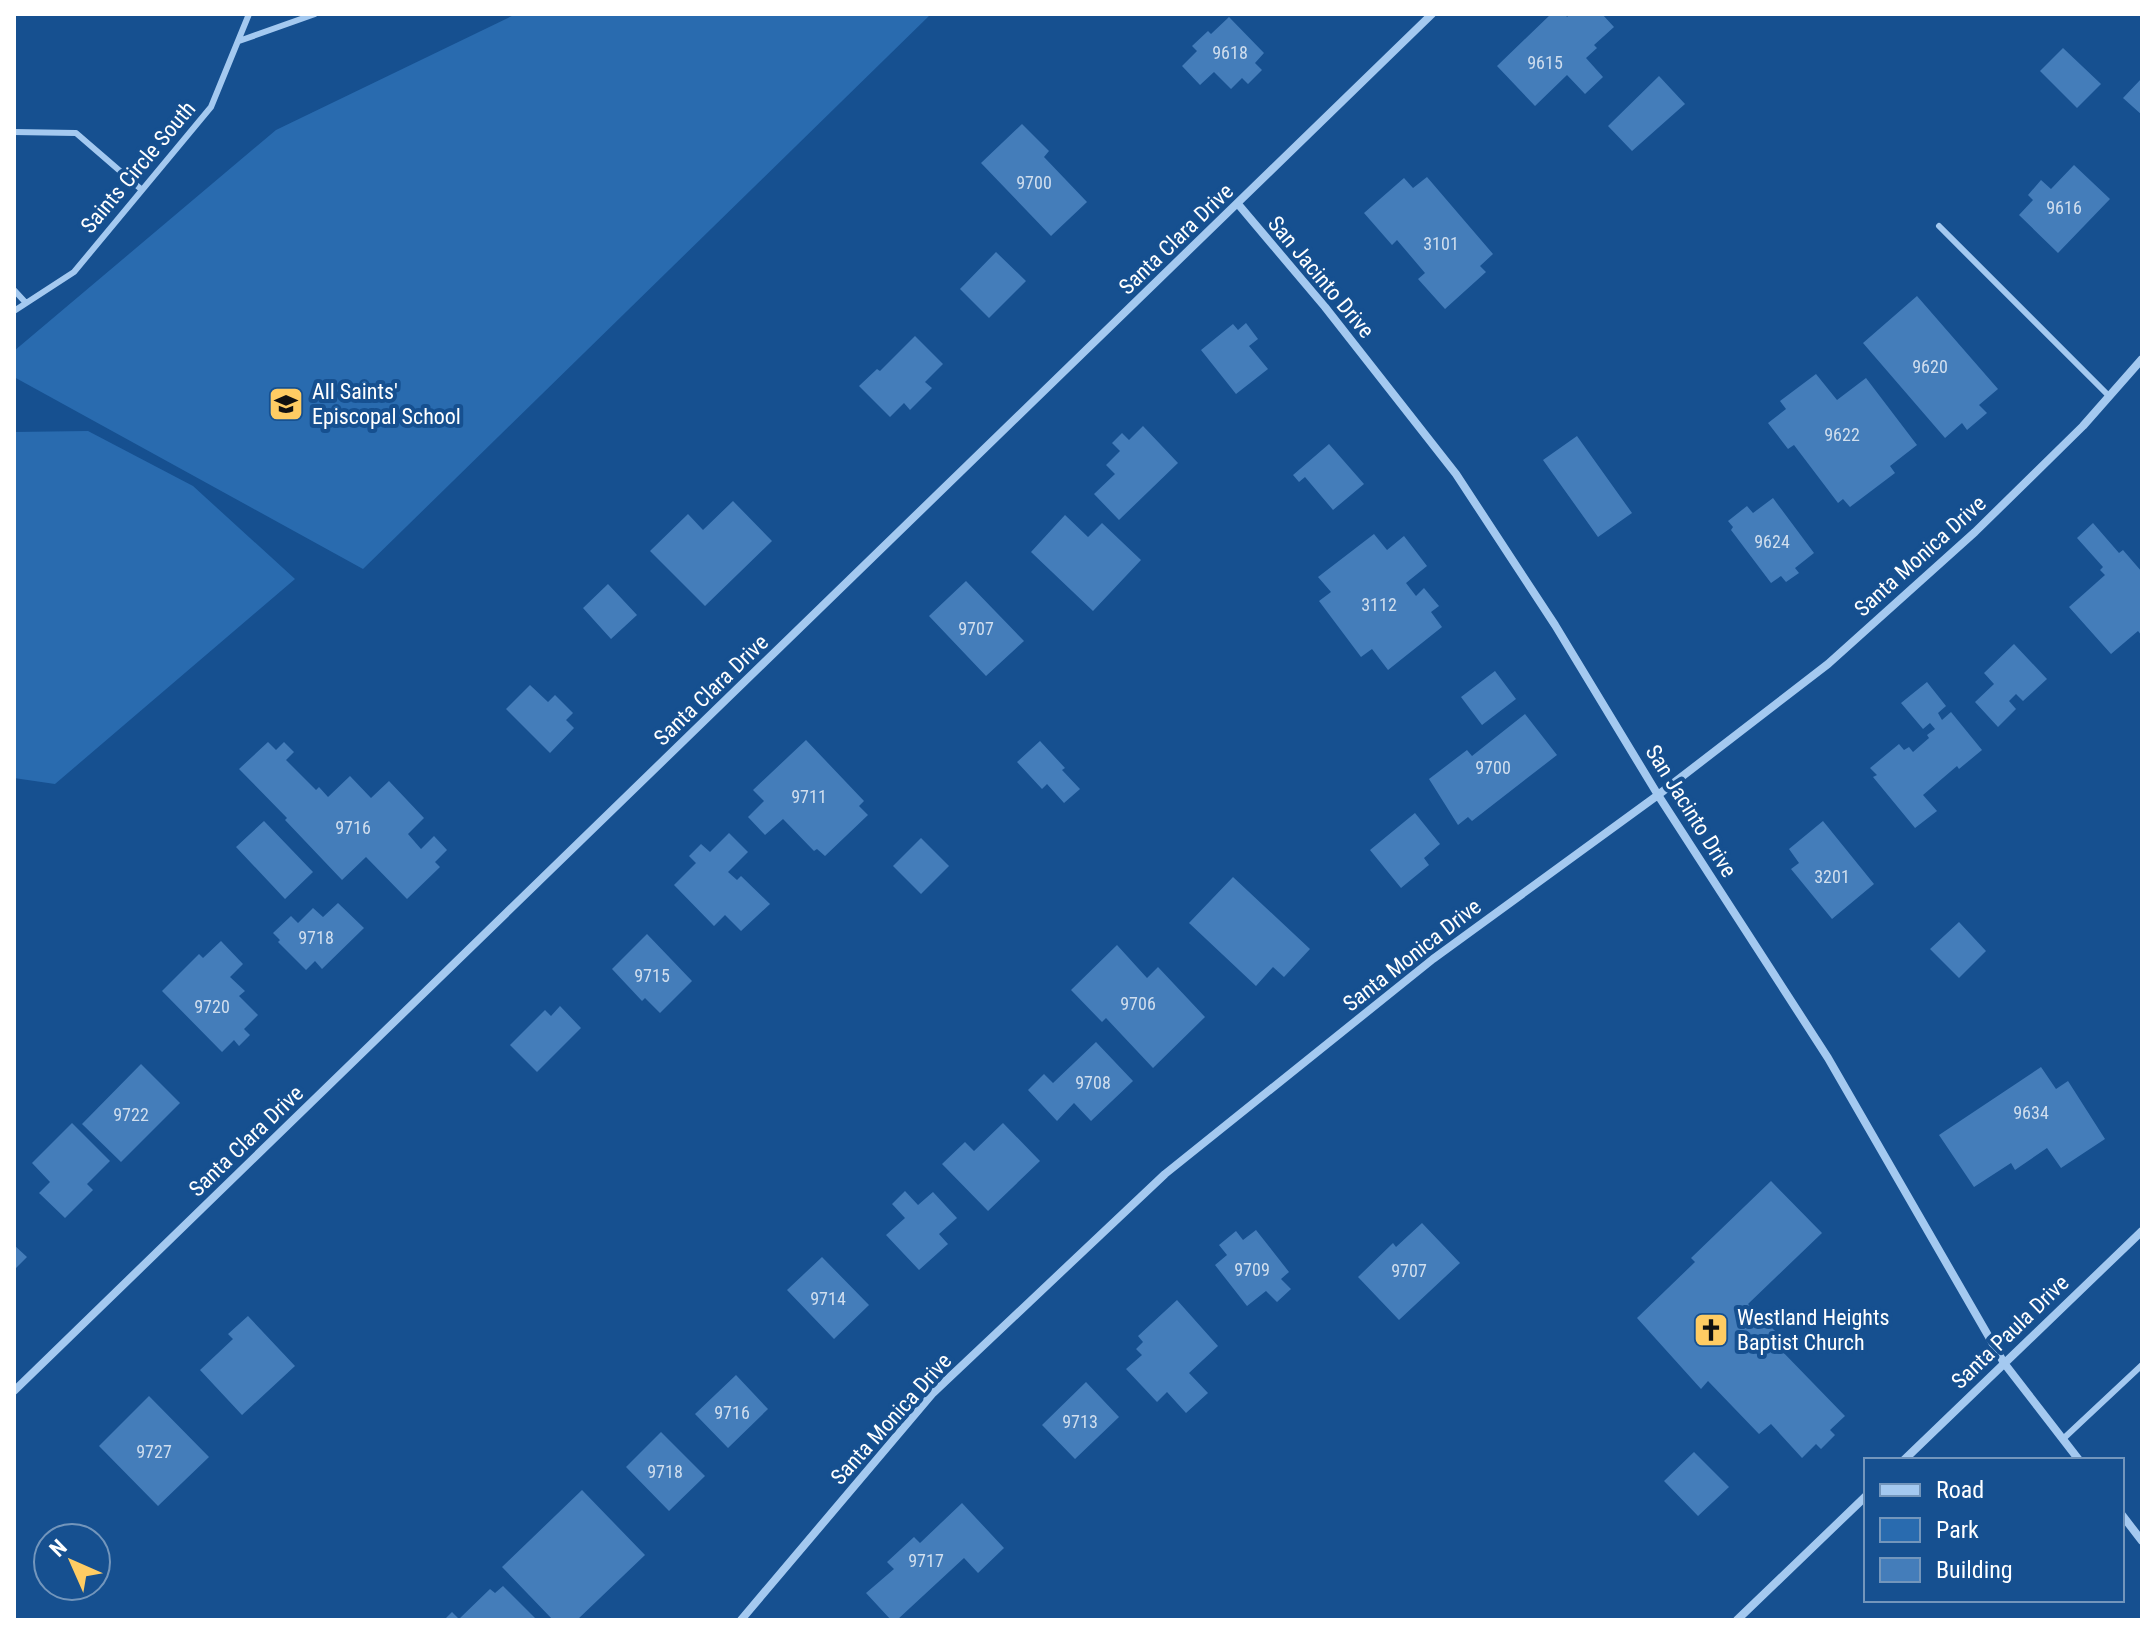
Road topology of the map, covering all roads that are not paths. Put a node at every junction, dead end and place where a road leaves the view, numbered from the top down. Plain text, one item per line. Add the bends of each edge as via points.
1 (249, 14) edge
2 (315, 14) edge
3 (1432, 14) edge
4 (238, 41) junction
5 (14, 132) edge
6 (142, 190) junction
7 (1238, 204) junction
8 (1939, 226) dead end
9 (14, 290) edge
10 (26, 303) junction
11 (14, 311) edge
12 (2142, 359) edge
13 (2109, 396) junction
14 (1658, 795) junction
15 (2142, 1231) edge
16 (2004, 1363) junction
17 (2142, 1365) edge
18 (14, 1391) edge
19 (2063, 1439) junction
20 (1906, 1458) edge
21 (2077, 1458) edge
22 (1864, 1498) edge
23 (2124, 1518) edge
24 (2142, 1541) edge
25 (741, 1620) edge
26 (1737, 1620) edge

1 - 4 lane, Saints Circle South
2 - 4 lane
3 - 7 street, Santa Clara Drive
4 - 6 lane, Saints Circle South via 211,107
5 - 6 lane via 76,133
6 - 10 lane, Saints Circle South via 74,272
7 - 14 street, San Jacinto Drive via 1456,474
7 - 18 street, Santa Clara Drive
8 - 13 lane
9 - 10 lane
10 - 11 lane, Saints Circle South
12 - 13 street, Santa Monica Drive
13 - 14 street, Santa Monica Drive via 1975,532 1828,664
14 - 16 street, San Jacinto Drive via 1828,1058
14 - 25 street, Santa Monica Drive via 1433,959 1165,1174 933,1393
15 - 16 street, Santa Paula Drive
16 - 19 street, San Jacinto Drive
16 - 20 street, Santa Paula Drive
17 - 19 lane
19 - 21 street, San Jacinto Drive
22 - 26 street
23 - 24 street

